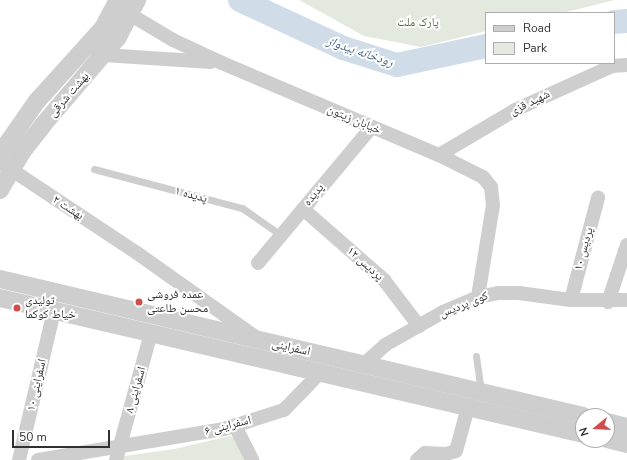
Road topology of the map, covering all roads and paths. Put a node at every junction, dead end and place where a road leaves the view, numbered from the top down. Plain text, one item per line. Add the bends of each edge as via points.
1 (117, 3) edge
2 (134, 7) edge
3 (89, 46) junction
4 (104, 56) junction
5 (222, 63) junction
6 (627, 65) edge
7 (371, 128) junction
8 (0, 154) edge
9 (439, 155) junction
10 (5, 166) edge
11 (94, 169) dead end
12 (0, 190) edge
13 (598, 198) dead end
14 (303, 209) junction
15 (282, 235) junction
16 (627, 245) edge
17 (258, 263) dead end
18 (0, 279) edge
19 (478, 297) junction
20 (1, 300) edge
21 (571, 300) junction
22 (627, 300) edge
23 (608, 302) junction
24 (54, 311) junction
25 (419, 326) junction
26 (151, 334) junction
27 (262, 341) junction
28 (476, 356) dead end
29 (363, 365) junction
30 (320, 373) junction
31 (481, 392) junction
32 (468, 407) junction
33 (575, 414) edge
34 (615, 424) edge
35 (234, 426) junction
36 (627, 426) edge
37 (575, 432) edge
38 (615, 442) edge
39 (627, 444) edge
40 (118, 453) edge
41 (19, 460) edge
42 (38, 460) edge
43 (252, 460) edge
44 (417, 460) edge

1 - 2 street, خیابان زیتون
1 - 3 street, بهشت شرقی
2 - 4 street, بهشت شرقی
2 - 5 street, خیابان زیتون via 173,40
3 - 4 street
3 - 8 street, بهشت شرقی via 37,101
4 - 5 street via 172,57
4 - 10 street, بهشت شرقی
5 - 7 street, خیابان زیتون
6 - 9 street, شهید قزی via 612,66 515,110
7 - 9 street, خیابان زیتون
7 - 14 street, پدیده
9 - 19 street, خیابان زیتون via 483,178 494,194
10 - 12 street, بهشت شرقی
10 - 27 street, بهشت ۲ via 138,253
11 - 15 lane, پدیده ۱ via 242,208
13 - 21 street, پردیس ۱۰
14 - 15 street, پدیده
14 - 25 street, پردیس ۱۲ via 384,280
15 - 17 street, پدیده
16 - 23 street
18 - 27 street, اسفراینی
19 - 21 street, کوی پردیس via 498,292
19 - 25 street, کوی پردیس
20 - 24 street, اسفراینی
21 - 23 street, کوی پردیس
22 - 23 street, کوی پردیس
24 - 26 street, اسفراینی
24 - 41 street, اسفراینی ۱۰
25 - 29 street, کوی پردیس via 385,345
26 - 30 street, اسفراینی
26 - 40 street, اسفراینی ۸
27 - 29 street, اسفراینی
28 - 31 lane
29 - 31 street, اسفراینی
30 - 32 street, اسفراینی
30 - 35 street, اسفراینی ۶ via 284,410
31 - 33 street, اسفراینی
32 - 37 street, اسفراینی
32 - 44 street via 456,451 446,454 425,453
34 - 36 street
35 - 40 street, اسفراینی ۶
35 - 43 street
38 - 39 street
40 - 42 street, اسفراینی ۶

